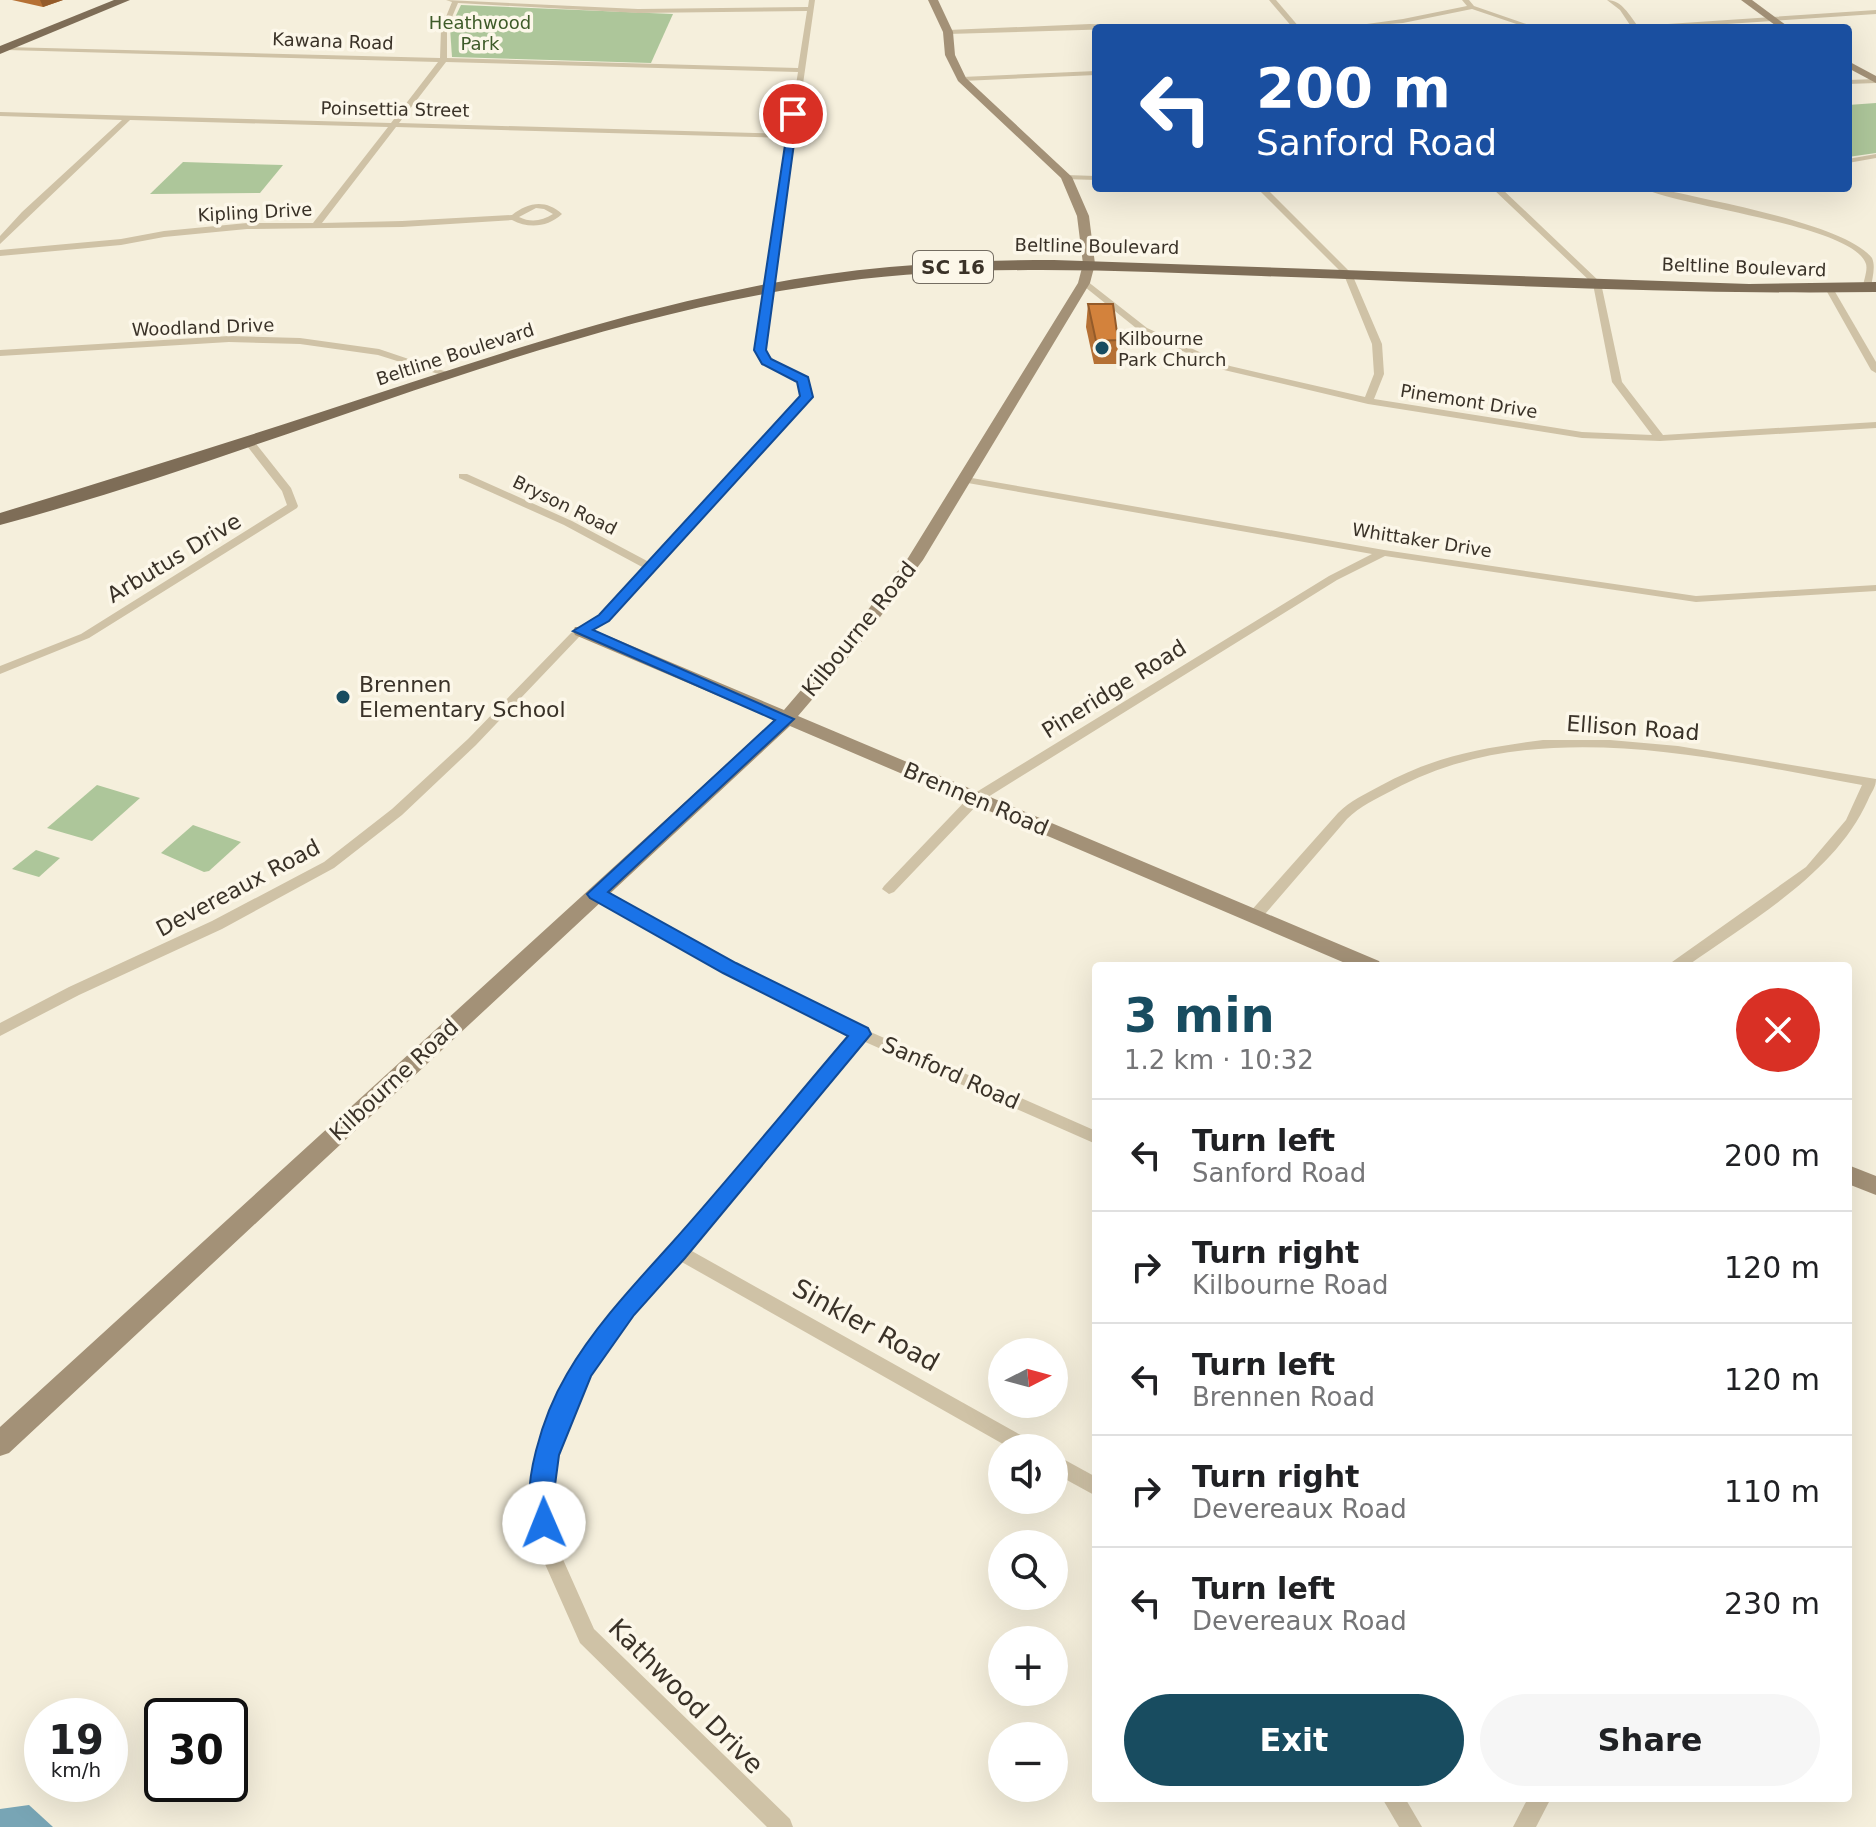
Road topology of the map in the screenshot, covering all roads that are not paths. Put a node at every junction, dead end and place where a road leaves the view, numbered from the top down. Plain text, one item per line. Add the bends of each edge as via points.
1 (124, 0) edge
2 (449, 0) edge
3 (456, 0) edge
4 (933, 0) edge
5 (1272, 0) edge
6 (1465, 0) edge
7 (1610, 0) edge
8 (1746, 0) edge
9 (811, 5) edge
10 (1472, 7) junction
11 (1876, 12) edge
12 (1770, 20) junction
13 (1293, 24) edge
14 (1376, 24) edge
15 (1523, 24) edge
16 (1633, 24) edge
17 (1703, 24) edge
18 (1778, 24) edge
19 (1090, 26) joint
20 (1092, 29) edge
21 (948, 32) junction
22 (4, 49) edge
23 (443, 61) junction
24 (1852, 66) edge
25 (801, 70) junction
26 (1092, 73) edge
27 (962, 79) junction
28 (1876, 80) edge
29 (1852, 82) edge
30 (0, 114) edge
31 (127, 119) junction
32 (392, 124) junction
33 (789, 136) junction
34 (1876, 156) edge
35 (1852, 160) edge
36 (1066, 177) junction
37 (1092, 178) edge
38 (1265, 192) edge
39 (1500, 192) edge
40 (1660, 192) edge
41 (1686, 192) edge
42 (1687, 200) junction
43 (514, 217) dead end
44 (316, 225) junction
45 (0, 241) edge
46 (0, 253) edge
47 (1089, 264) junction
48 (1348, 274) junction
49 (1084, 283) junction
50 (1597, 283) junction
51 (768, 288) junction
52 (1871, 288) edge
53 (1830, 290) junction
54 (0, 353) edge
55 (1876, 370) edge
56 (451, 375) junction
57 (1368, 401) junction
58 (1876, 425) edge
59 (1660, 438) junction
60 (249, 442) junction
61 (463, 476) dead end
62 (966, 480) junction
63 (107, 486) junction
64 (0, 505) edge
65 (0, 519) edge
66 (1384, 553) junction
67 (651, 568) junction
68 (1876, 588) edge
69 (581, 631) junction
70 (0, 670) edge
71 (786, 719) junction
72 (1873, 783) edge
73 (975, 799) junction
74 (889, 889) dead end
75 (596, 894) junction
76 (1254, 917) junction
77 (1362, 962) edge
78 (1683, 962) edge
79 (0, 1030) edge
80 (861, 1034) junction
81 (1092, 1136) edge
82 (1852, 1176) edge
83 (1876, 1186) edge
84 (678, 1252) junction
85 (1002, 1434) edge
86 (0, 1444) edge
87 (1068, 1471) edge
88 (1092, 1485) edge
89 (1395, 1802) edge
90 (1538, 1802) edge
91 (782, 1827) edge
92 (1411, 1827) edge
93 (1524, 1827) edge

1 - 22 main road
2 - 3 street
3 - 9 street via 638,11
3 - 23 street via 444,29
4 - 21 street, Kilbourne Road
5 - 13 street
6 - 10 street
7 - 16 street
8 - 12 street
9 - 25 street, Devereaux Road
10 - 14 street
10 - 15 street
11 - 12 street
12 - 17 street
12 - 18 street
19 - 20 street
19 - 21 street
21 - 27 street, Kilbourne Road via 950,55
22 - 23 street, Kawana Road
23 - 25 street, Kawana Road
23 - 32 street
24 - 28 street
25 - 33 street, Devereaux Road
26 - 27 street
27 - 36 street, Kilbourne Road
28 - 29 street
30 - 31 street, Poinsettia Street
31 - 32 street, Poinsettia Street
31 - 45 street
32 - 33 street, Poinsettia Street
32 - 44 street
33 - 51 street, Devereaux Road
34 - 35 street
36 - 37 street
36 - 47 street, Kilbourne Road via 1083,216
38 - 48 street
39 - 50 street
40 - 42 street
41 - 42 street
42 - 52 street via 1799,224 1842,240 1871,262 1866,279
43 - 44 street, Kipling Drive
44 - 46 street, Kipling Drive via 247,226
47 - 48 main road, Beltline Boulevard / SC 16
47 - 49 street, Kilbourne Road
47 - 51 main road, Beltline Boulevard / SC 16 via 913,269
48 - 50 main road, Beltline Boulevard / SC 16
48 - 57 street via 1377,344 1379,374
49 - 57 street, Pinemont Drive via 1144,330 1227,368
49 - 62 street, Kilbourne Road
50 - 53 main road, Beltline Boulevard / SC 16
50 - 59 street via 1617,382
51 - 56 main road, Beltline Boulevard / SC 16 via 652,314
51 - 67 street, Devereaux Road via 760,354 803,380 807,397
52 - 53 main road, Beltline Boulevard / SC 16
53 - 55 street
54 - 56 street, Woodland Drive via 229,339 300,341 379,352
56 - 60 main road, Beltline Boulevard / SC 16
57 - 59 street, Pinemont Drive via 1582,435
58 - 59 street, Pinemont Drive
60 - 63 main road, Beltline Boulevard / SC 16
60 - 70 street, Arbutus Drive via 287,490 293,506 85,636
61 - 67 street, Bryson Road
62 - 66 street, Whittaker Drive
62 - 71 street, Kilbourne Road via 887,598
63 - 64 main road, SC 16
63 - 65 main road, SC 16
66 - 68 street, Whittaker Drive via 1696,599
66 - 73 street, Pineridge Road via 1333,578
67 - 69 street, Devereaux Road via 604,618
69 - 71 street, Brennen Road
69 - 79 street, Devereaux Road via 397,812 329,865
71 - 73 street, Brennen Road
71 - 75 street, Kilbourne Road
72 - 76 street, Ellison Road via 1627,744 1554,742 1473,755 1400,778 1352,806
72 - 78 street via 1852,822 1811,870
73 - 74 street, Pineridge Road
73 - 76 street, Brennen Road
75 - 80 street, Sanford Road
75 - 86 street, Kilbourne Road
76 - 77 street, Brennen Road
80 - 81 street, Sanford Road
80 - 84 street, Kathwood Drive
82 - 83 street
84 - 85 street, Sinkler Road
84 - 91 street, Kathwood Drive via 626,1308 574,1383 547,1455 541,1500 547,1546 587,1636
87 - 88 street
89 - 92 street
90 - 93 street

